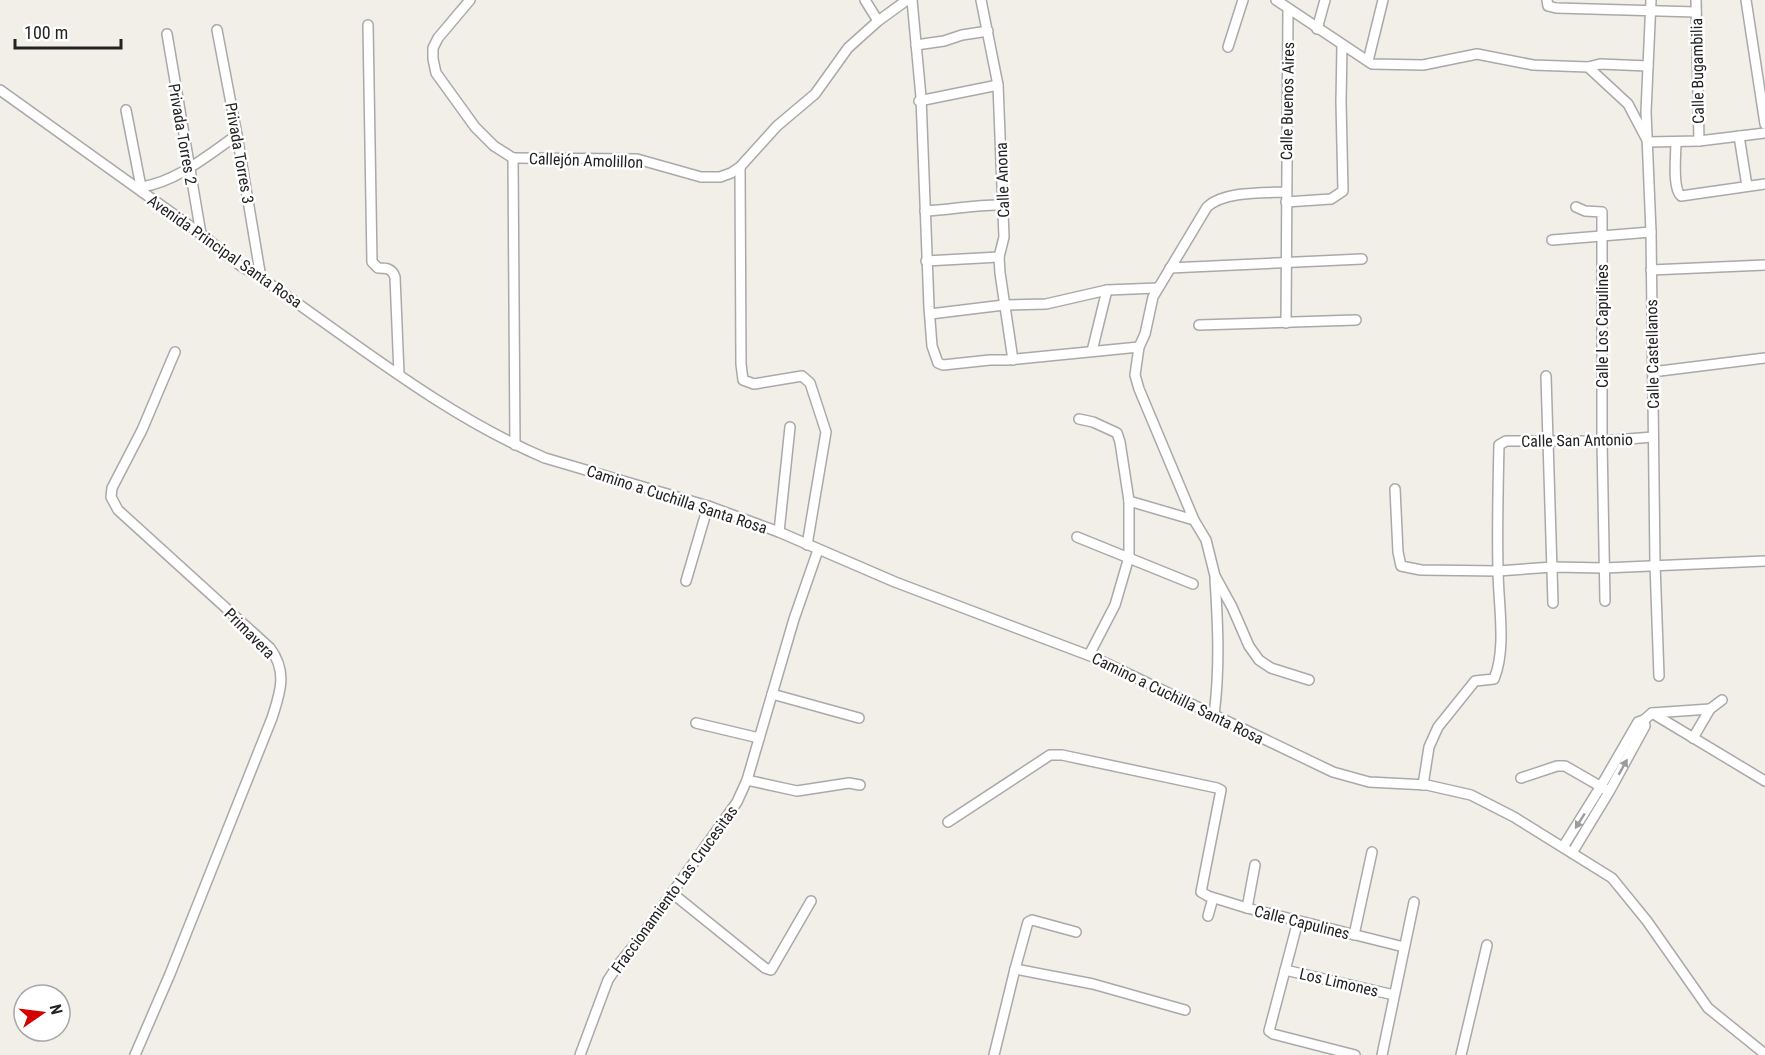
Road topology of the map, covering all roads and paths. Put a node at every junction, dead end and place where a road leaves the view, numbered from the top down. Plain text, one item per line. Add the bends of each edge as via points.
1 (471, 0) edge
2 (866, 0) edge
3 (907, 0) edge
4 (912, 0) edge
5 (981, 0) edge
6 (1243, 0) edge
7 (1276, 0) edge
8 (1324, 0) edge
9 (1383, 0) edge
10 (1547, 0) edge
11 (1696, 0) edge
12 (1746, 0) edge
13 (1649, 1) edge
14 (1288, 9) junction
15 (1649, 12) junction
16 (1696, 12) junction
17 (878, 21) junction
18 (368, 25) dead end
19 (1317, 29) junction
20 (217, 30) dead end
21 (988, 30) junction
22 (167, 34) dead end
23 (916, 45) junction
24 (1342, 45) junction
25 (1228, 47) dead end
26 (1368, 61) junction
27 (1647, 66) junction
28 (1588, 67) junction
29 (998, 85) junction
30 (0, 90) edge
31 (920, 101) junction
32 (126, 110) dead end
33 (1765, 124) edge
34 (1765, 133) edge
35 (237, 135) junction
36 (1739, 136) junction
37 (1699, 141) junction
38 (1648, 142) junction
39 (1676, 142) junction
40 (513, 158) junction
41 (189, 168) junction
42 (740, 168) junction
43 (1765, 184) edge
44 (1747, 186) junction
45 (142, 190) junction
46 (1286, 197) junction
47 (1003, 205) junction
48 (1576, 207) dead end
49 (925, 211) junction
50 (1651, 232) junction
51 (201, 234) junction
52 (1602, 236) junction
53 (1552, 240) dead end
54 (999, 257) junction
55 (1362, 259) dead end
56 (926, 261) junction
57 (1286, 262) junction
58 (1765, 265) edge
59 (1170, 268) junction
60 (1651, 270) junction
61 (261, 278) junction
62 (1158, 288) junction
63 (1107, 290) junction
64 (1004, 305) junction
65 (930, 314) junction
66 (1356, 320) dead end
67 (1286, 322) junction
68 (1199, 325) dead end
69 (1139, 347) junction
70 (1092, 351) junction
71 (175, 352) dead end
72 (1765, 358) edge
73 (1012, 360) junction
74 (1653, 372) junction
75 (399, 374) junction
76 (1546, 376) dead end
77 (1079, 419) dead end
78 (790, 427) dead end
79 (1653, 437) junction
80 (1548, 440) junction
81 (1602, 441) junction
82 (515, 445) junction
83 (1395, 489) dead end
84 (1129, 501) junction
85 (708, 506) junction
86 (1194, 520) junction
87 (779, 532) junction
88 (1077, 537) dead end
89 (807, 545) junction
90 (818, 550) junction
91 (1129, 557) junction
92 (1765, 561) edge
93 (1655, 564) junction
94 (1553, 567) junction
95 (1604, 568) junction
96 (1498, 571) junction
97 (1215, 576) junction
98 (686, 581) dead end
99 (1193, 584) dead end
100 (1605, 601) dead end
101 (1553, 603) dead end
102 (1089, 655) junction
103 (1659, 676) dead end
104 (1309, 680) dead end
105 (772, 694) junction
106 (1722, 700) dead end
107 (1710, 709) junction
108 (1214, 715) junction
109 (1648, 716) junction
110 (859, 718) dead end
111 (696, 723) dead end
112 (759, 738) junction
113 (1693, 738) junction
114 (1521, 778) dead end
115 (747, 780) junction
116 (1765, 781) edge
117 (860, 785) dead end
118 (1423, 785) junction
119 (1605, 789) junction
120 (948, 822) dead end
121 (1563, 847) junction
122 (1372, 852) dead end
123 (1572, 853) junction
124 (1255, 865) dead end
125 (672, 893) junction
126 (1213, 898) junction
127 (811, 901) dead end
128 (1414, 902) dead end
129 (1247, 908) junction
130 (1208, 916) dead end
131 (1298, 921) junction
132 (1076, 932) dead end
133 (1354, 935) junction
134 (1487, 945) dead end
135 (1404, 947) junction
136 (1015, 969) junction
137 (1284, 970) junction
138 (1394, 995) junction
139 (1185, 1010) dead end
140 (1763, 1054) edge
141 (135, 1055) edge
142 (580, 1055) edge
143 (994, 1055) edge
144 (1355, 1055) edge
145 (1382, 1055) edge
146 (1461, 1055) edge

1 - 40 street via 438,38 432,59 436,73 476,127 494,146
2 - 17 street
3 - 17 street
4 - 23 street
5 - 21 street, Calle Anona
6 - 25 street
7 - 14 street
8 - 19 street
9 - 26 street
10 - 15 street via 1548,6 1556,8
11 - 16 street, Calle Bugambilia
12 - 33 street
13 - 15 street
14 - 19 street
14 - 46 street, Calle Buenos Aires
15 - 16 street
15 - 27 street
16 - 37 street, Calle Bugambilia
17 - 42 street via 848,48 815,94 777,126
18 - 75 street via 372,262 378,268 389,269 396,277
19 - 24 street
20 - 35 street, Privada Torres 3
21 - 23 street
21 - 29 street, Calle Anona
22 - 41 street, Privada Torres 2
23 - 31 street
24 - 26 street
24 - 46 street via 1343,191 1331,199
26 - 28 street via 1379,65 1424,65 1477,54 1533,65
27 - 28 street
27 - 38 street
28 - 38 street via 1628,104
29 - 31 street
29 - 47 street, Calle Anona
30 - 45 street, Avenida Principal Santa Rosa
31 - 49 street
32 - 45 street
34 - 36 street
35 - 41 street
35 - 61 street, Privada Torres 3
36 - 37 street
36 - 44 street
37 - 39 street
38 - 39 street
38 - 50 street
39 - 44 street via 1676,184 1681,196
40 - 42 street, Callejón Amolillon via 637,159 701,177 720,177
40 - 82 street, Callejón Amolillon
41 - 45 street
41 - 51 street, Privada Torres 2
42 - 89 street via 744,380 754,384 802,376 810,383 826,432
43 - 44 street
45 - 51 street, Avenida Principal Santa Rosa
46 - 57 street, Calle Buenos Aires
46 - 59 street via 1256,193 1213,202
47 - 49 street
47 - 54 street, Calle Anona via 1004,237
48 - 52 street, Calle Los Capulines via 1602,212
49 - 56 street
50 - 52 street
50 - 60 street
51 - 61 street, Avenida Principal Santa Rosa
52 - 53 street
52 - 81 street, Calle Los Capulines
54 - 56 street
54 - 64 street, Calle Anona
55 - 57 street
56 - 65 street
57 - 59 street
57 - 67 street, Calle Buenos Aires
58 - 60 street
59 - 62 street
60 - 74 street, Calle Castellanos
61 - 75 street, Avenida Principal Santa Rosa
62 - 63 street
62 - 69 street
63 - 64 street via 1046,304
63 - 70 street
64 - 65 street
64 - 73 street, Calle Anona
65 - 73 street via 932,346 938,363
66 - 67 street
67 - 68 street
69 - 70 street
69 - 86 street via 1135,375 1138,389
70 - 73 street
71 - 141 street, Primavera via 111,497 118,510 270,648 282,677 268,729
72 - 74 street
74 - 79 street, Calle Castellanos
75 - 82 street, Avenida Principal Santa Rosa
76 - 80 street
77 - 84 street via 1112,430 1119,437
78 - 87 street
79 - 81 street, Calle San Antonio
79 - 93 street, Calle Castellanos
80 - 81 street, Calle San Antonio
80 - 94 street
80 - 96 street, Calle San Antonio via 1499,445
81 - 95 street, Calle Los Capulines
82 - 85 street, Camino a Cuchilla Santa Rosa via 545,458
83 - 96 street via 1401,566
84 - 86 street
84 - 91 street
85 - 87 street, Camino a Cuchilla Santa Rosa
85 - 98 street
86 - 97 street via 1206,540
87 - 89 street, Camino a Cuchilla Santa Rosa
88 - 91 street
89 - 90 street, Camino a Cuchilla Santa Rosa
90 - 102 street, Camino a Cuchilla Santa Rosa
90 - 105 street, Fraccionamiento Las Crucesitas
91 - 99 street
91 - 102 street via 1115,605
92 - 93 street
93 - 95 street
93 - 103 street, Calle Castellanos
94 - 95 street
94 - 96 street
94 - 101 street
95 - 100 street, Calle Los Capulines
96 - 118 street via 1497,671 1494,679 1474,681 1438,727 1429,747
97 - 104 street via 1259,660 1270,668
97 - 108 street via 1219,640
102 - 108 street, Camino a Cuchilla Santa Rosa
105 - 110 street
105 - 112 street, Fraccionamiento Las Crucesitas
106 - 107 street
107 - 109 street
107 - 113 street
108 - 118 street, Camino a Cuchilla Santa Rosa via 1333,772 1369,782
109 - 113 street
109 - 119 street
111 - 112 street
112 - 115 street, Fraccionamiento Las Crucesitas
113 - 116 street
114 - 119 street via 1557,765 1565,766
115 - 117 street via 796,791 849,783
115 - 125 street, Fraccionamiento Las Crucesitas via 737,802
118 - 121 street, Camino a Cuchilla Santa Rosa via 1471,795
119 -> 121 street
119 - 123 street
120 - 126 street, Calle Capulines via 1050,755 1221,790 1202,892
121 - 123 street, Camino a Cuchilla Santa Rosa
122 - 133 street
123 - 140 street, Camino a Cuchilla Santa Rosa via 1612,878 1708,1008
124 - 129 street
125 - 127 street via 771,970
125 - 142 street, Fraccionamiento Las Crucesitas via 608,980
126 - 129 street, Calle Capulines
126 - 130 street
128 - 135 street
129 - 131 street, Calle Capulines
131 - 133 street, Calle Capulines
131 - 137 street
132 - 136 street via 1028,921
133 - 135 street, Calle Capulines
134 - 146 street
135 - 138 street
136 - 139 street via 1093,984
136 - 143 street
137 - 138 street, Los Limones
137 - 144 street via 1269,1031
138 - 145 street

